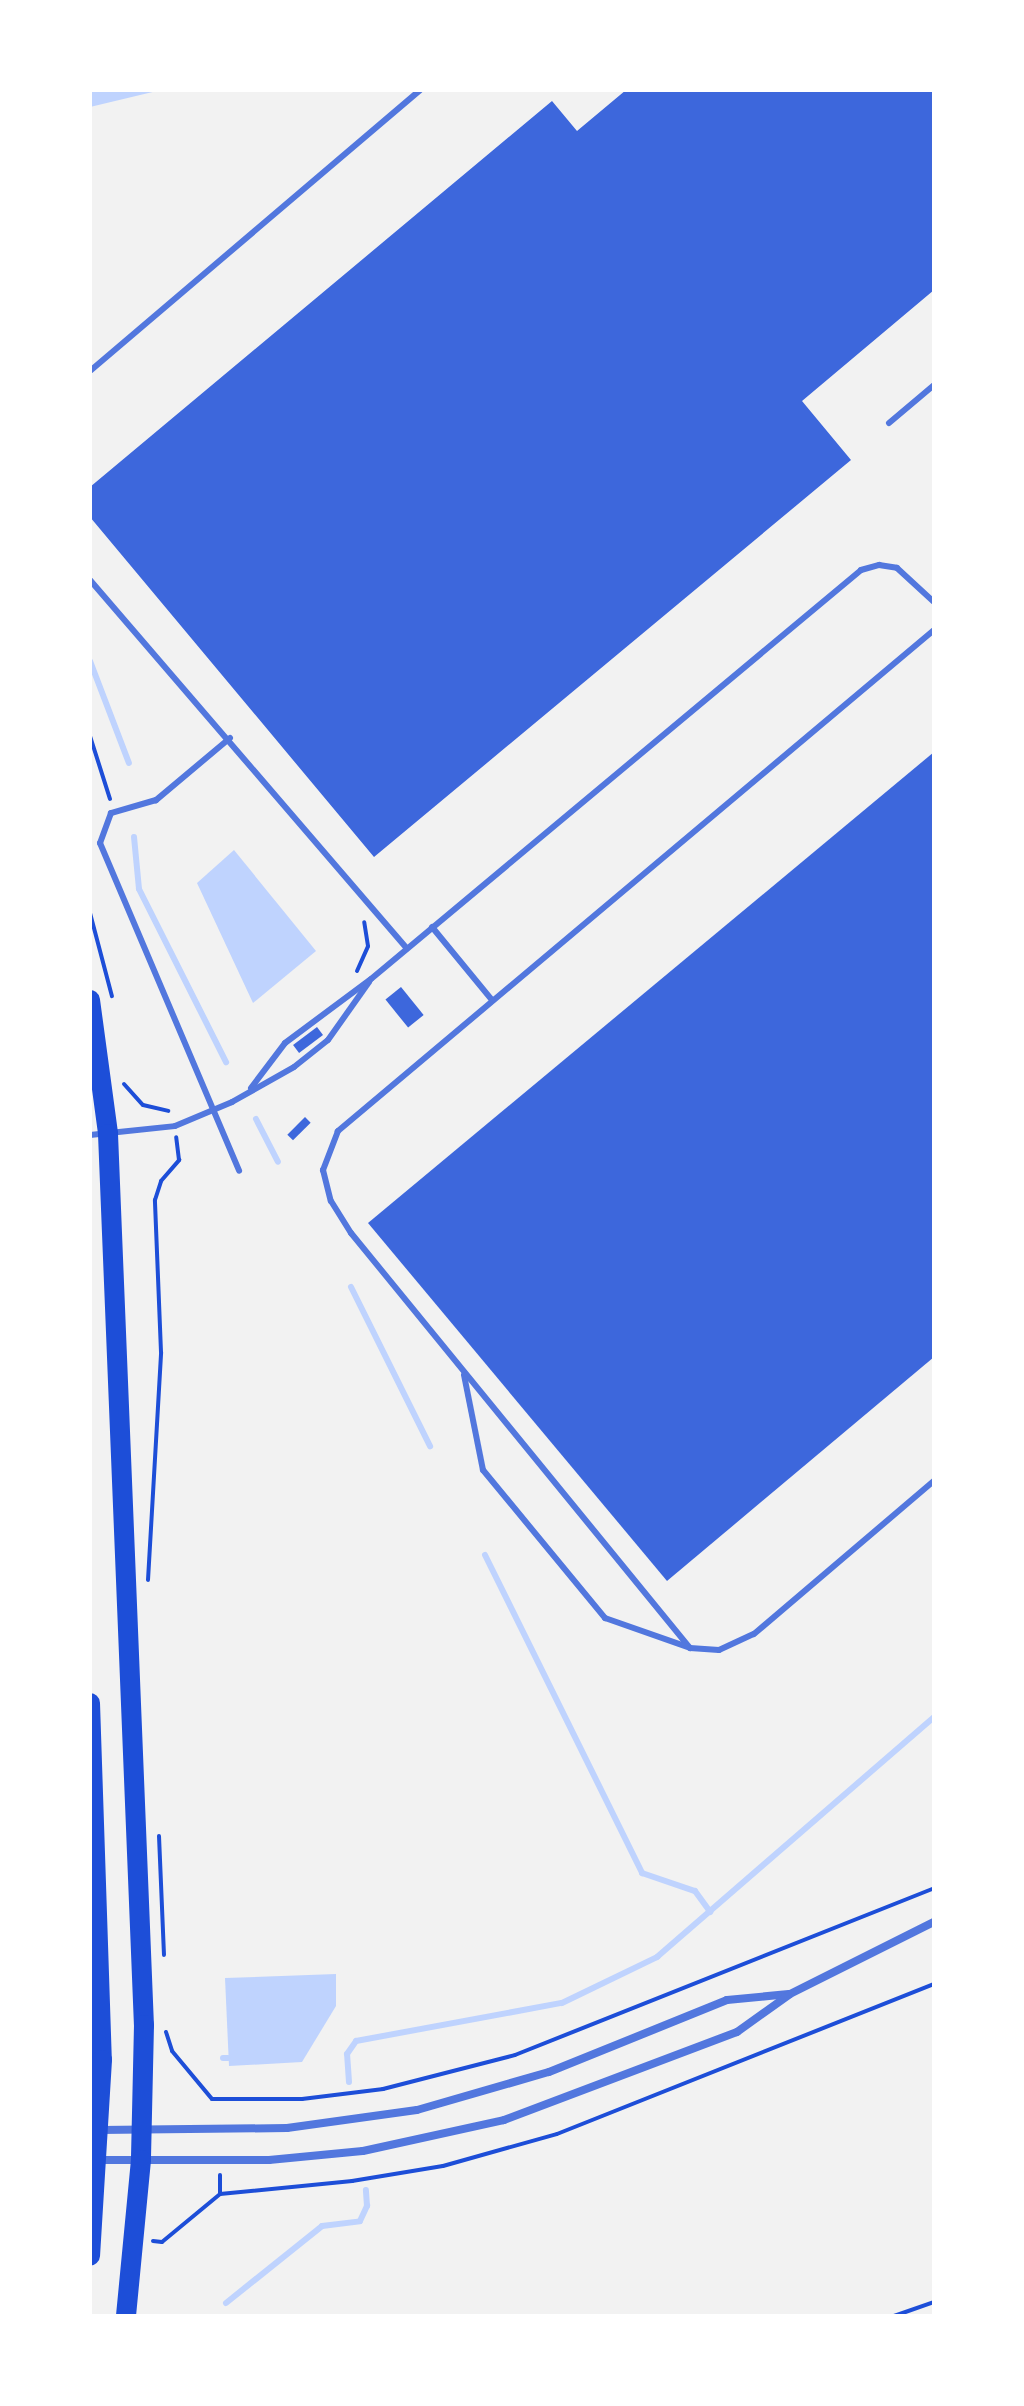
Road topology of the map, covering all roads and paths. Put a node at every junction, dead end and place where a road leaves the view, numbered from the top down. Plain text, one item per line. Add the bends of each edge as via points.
1 (420, 90) edge
2 (90, 371) edge
3 (934, 385) edge
4 (889, 423) dead end
5 (90, 580) edge
6 (934, 602) edge
7 (934, 630) edge
8 (90, 736) edge
9 (230, 738) junction
10 (115, 810) junction
11 (358, 891) junction
12 (90, 913) edge
13 (432, 927) junction
14 (407, 949) junction
15 (350, 977) dead end
16 (371, 979) junction
17 (90, 1000) edge
18 (492, 1000) junction
19 (113, 1010) dead end
20 (122, 1079) dead end
21 (251, 1088) junction
22 (212, 1113) junction
23 (175, 1126) junction
24 (99, 1134) edge
25 (239, 1171) dead end
26 (463, 1371) junction
27 (934, 1481) edge
28 (149, 1593) dead end
29 (690, 1648) junction
30 (90, 1703) edge
31 (158, 1826) dead end
32 (934, 1888) edge
33 (934, 1922) edge
34 (164, 1964) dead end
35 (934, 1984) edge
36 (790, 1994) junction
37 (166, 2024) dead end
38 (95, 2130) edge
39 (143, 2130) junction
40 (94, 2160) edge
41 (141, 2160) junction
42 (147, 2240) dead end
43 (90, 2256) edge
44 (934, 2302) edge
45 (126, 2316) edge
46 (894, 2316) edge

1 - 2 lane
3 - 4 lane
5 - 9 lane
6 - 13 lane via 897,568 861,570
7 - 18 lane
8 - 10 path
9 - 10 lane via 161,797
9 - 11 lane
10 - 22 lane via 101,829 101,850
11 - 14 lane
11 - 15 path via 348,900 364,922 368,946
12 - 19 path via 109,972
13 - 14 lane
13 - 18 lane
14 - 16 lane
16 - 21 lane via 285,1043
16 - 21 lane via 328,1040 287,1071
17 - 24 main road
18 - 26 lane via 338,1131 323,1170 331,1201 351,1233
20 - 23 path via 143,1105 173,1111
21 - 22 lane
22 - 23 lane
22 - 25 lane
23 - 24 lane
23 - 28 path via 179,1160 161,1181 155,1200 161,1352
24 - 39 main road via 144,2025
26 - 29 lane
26 - 29 lane via 483,1470 605,1618
27 - 29 lane via 754,1634 719,1650
30 - 38 main road via 101,1959
31 - 34 path
32 - 37 path via 528,2050 383,2089 302,2099 212,2099 172,2051
33 - 36 street
35 - 42 path via 502,2151 352,2181 220,2194 162,2242
36 - 39 street via 727,2000 549,2072 417,2110 287,2128
36 - 41 street via 737,2032 564,2099 442,2136 269,2160
38 - 39 street
38 - 40 main road
39 - 41 main road
40 - 41 street
40 - 43 main road
41 - 45 main road
44 - 46 path

